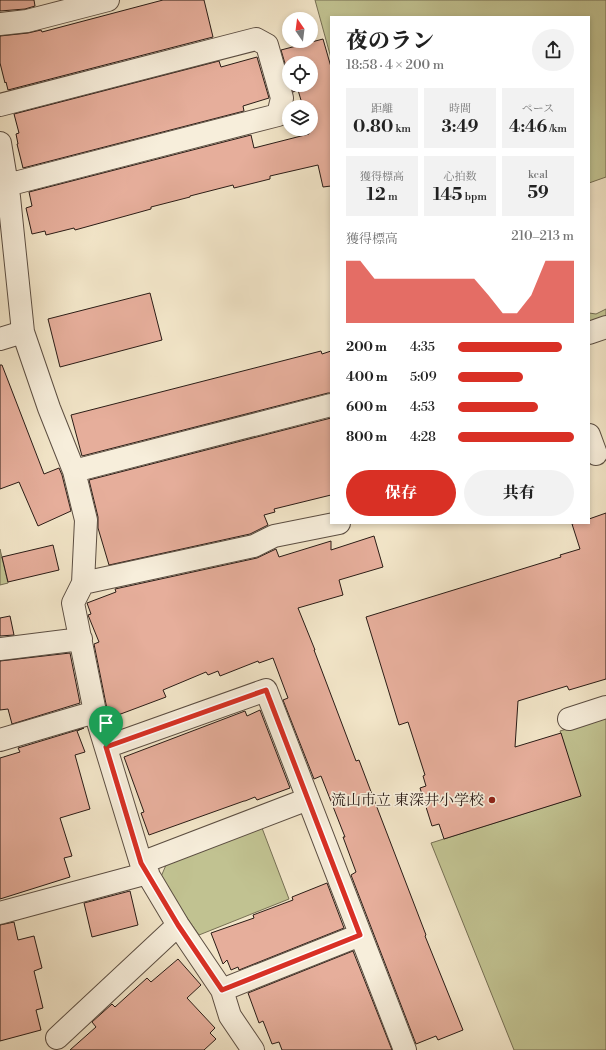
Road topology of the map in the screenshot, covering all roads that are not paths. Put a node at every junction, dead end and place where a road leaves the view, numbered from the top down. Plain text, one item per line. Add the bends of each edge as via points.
1 (108, 0) edge
2 (0, 24) edge
3 (0, 105) edge
4 (0, 143) edge
5 (6, 194) edge
6 (606, 327) edge
7 (23, 332) junction
8 (590, 333) edge
9 (0, 339) edge
10 (330, 405) edge
11 (74, 471) junction
12 (334, 524) edge
13 (83, 583) junction
14 (81, 640) junction
15 (0, 648) edge
16 (606, 707) edge
17 (95, 712) junction
18 (569, 719) dead end
19 (0, 740) edge
20 (106, 747) junction
21 (308, 799) junction
22 (144, 868) junction
23 (0, 913) edge
24 (178, 925) junction
25 (360, 935) junction
26 (222, 990) junction
27 (57, 1038) dead end
28 (248, 1048) edge
29 (405, 1050) edge

1 - 2 street via 27,21
3 - 5 street via 256,39 267,46 282,98 278,115
4 - 5 street
5 - 7 street
6 - 8 street
7 - 9 street
7 - 11 street
10 - 11 street
11 - 13 street via 86,520
12 - 13 street via 274,536 254,546
13 - 14 street via 73,603
14 - 15 street
14 - 17 street
16 - 18 street
17 - 19 street
17 - 20 street
20 - 21 street via 266,690
20 - 22 street
21 - 22 street
21 - 25 street
22 - 23 street
22 - 24 street
24 - 26 street
24 - 27 street
25 - 26 street
25 - 29 street
26 - 28 street via 230,1016

